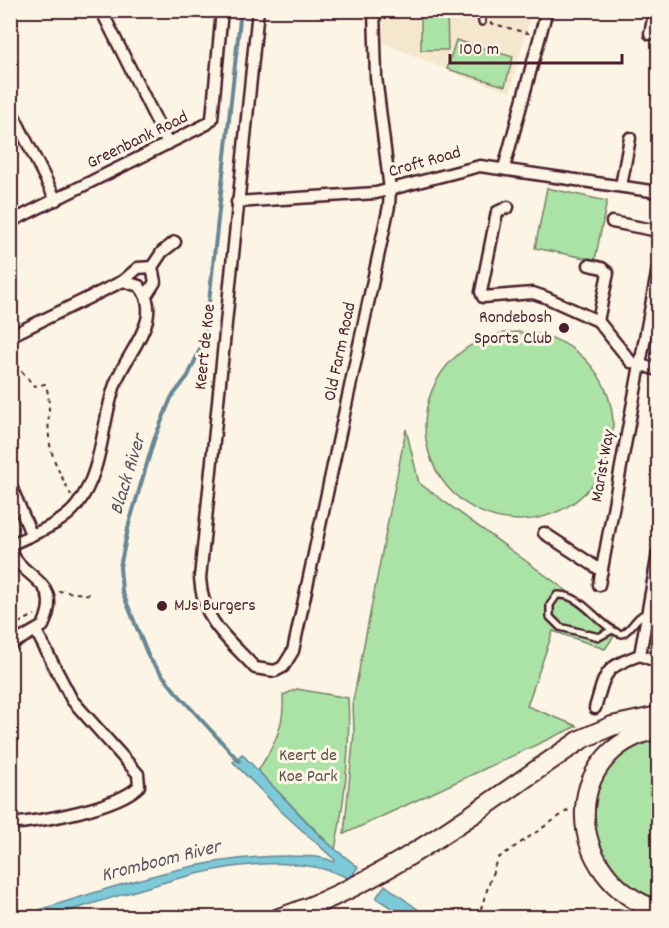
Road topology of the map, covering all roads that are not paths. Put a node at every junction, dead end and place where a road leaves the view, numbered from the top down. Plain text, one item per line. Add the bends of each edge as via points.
1 (101, 10) edge
2 (222, 10) edge
3 (258, 10) edge
4 (374, 10) edge
5 (481, 10) edge
6 (547, 10) edge
7 (655, 10) edge
8 (482, 21) road end
9 (650, 33) dead end
10 (10, 108) edge
11 (630, 138) dead end
12 (168, 144) junction
13 (504, 168) junction
14 (621, 186) junction
15 (390, 190) junction
16 (658, 192) edge
17 (56, 200) junction
18 (237, 202) junction
19 (508, 207) dead end
20 (10, 222) edge
21 (612, 222) dead end
22 (658, 231) edge
23 (175, 242) dead end
24 (589, 265) dead end
25 (152, 267) junction
26 (658, 268) edge
27 (123, 281) junction
28 (146, 296) junction
29 (598, 321) junction
30 (10, 336) edge
31 (639, 366) junction
32 (658, 370) edge
33 (10, 484) edge
34 (544, 533) dead end
35 (31, 534) junction
36 (10, 544) edge
37 (10, 550) edge
38 (658, 553) edge
39 (602, 571) junction
40 (599, 585) dead end
41 (646, 613) junction
42 (612, 630) junction
43 (36, 632) junction
44 (10, 645) edge
45 (640, 654) junction
46 (658, 662) edge
47 (255, 668) joint
48 (595, 708) dead end
49 (658, 716) edge
50 (658, 729) edge
51 (10, 824) edge
52 (658, 910) edge
53 (279, 918) edge

1 - 12 street
2 - 12 street, Greenbank Road via 212,119
3 - 18 street, Keert de Koe
4 - 15 street, Old Farm Road via 376,84
5 - 8 lane
6 - 13 street
7 - 9 street
10 - 17 street
11 - 14 street
12 - 17 street, Greenbank Road
13 - 14 street, Croft Road
13 - 15 street, Croft Road via 466,167
14 - 16 street, Croft Road
15 - 18 street, Croft Road via 366,195
15 - 47 street, Old Farm Road via 387,219 293,651 289,660 275,671
17 - 20 street, Greenbank Road
18 - 47 street, Keert de Koe via 200,578 202,601 209,618
19 - 29 street via 497,212 483,297 538,294
21 - 22 street
23 - 25 street
24 - 29 street via 609,273
25 - 27 street via 138,268
25 - 28 street via 155,282
26 - 31 street, Marist Way
27 - 28 street via 139,286
27 - 30 street
28 - 35 street via 144,328 116,382 97,459 78,504 62,519
29 - 31 street via 622,353
31 - 32 street
31 - 39 street, Marist Way
33 - 35 street
34 - 39 street
35 - 36 street
37 - 43 street via 47,590 45,622
38 - 41 street
39 - 40 street, Marist Way
41 - 42 lane via 637,617 625,633
41 - 45 street
42 - 42 lane via 565,595 557,595 550,605 550,617 560,627 599,637
43 - 44 street
43 - 51 street via 72,700 138,774 140,786 74,814
45 - 46 street
45 - 48 street via 608,670
49 - 53 highway via 612,726 582,739 384,870 326,901
50 - 52 highway via 624,743 605,760 591,783 586,801 587,839 604,874 631,898

